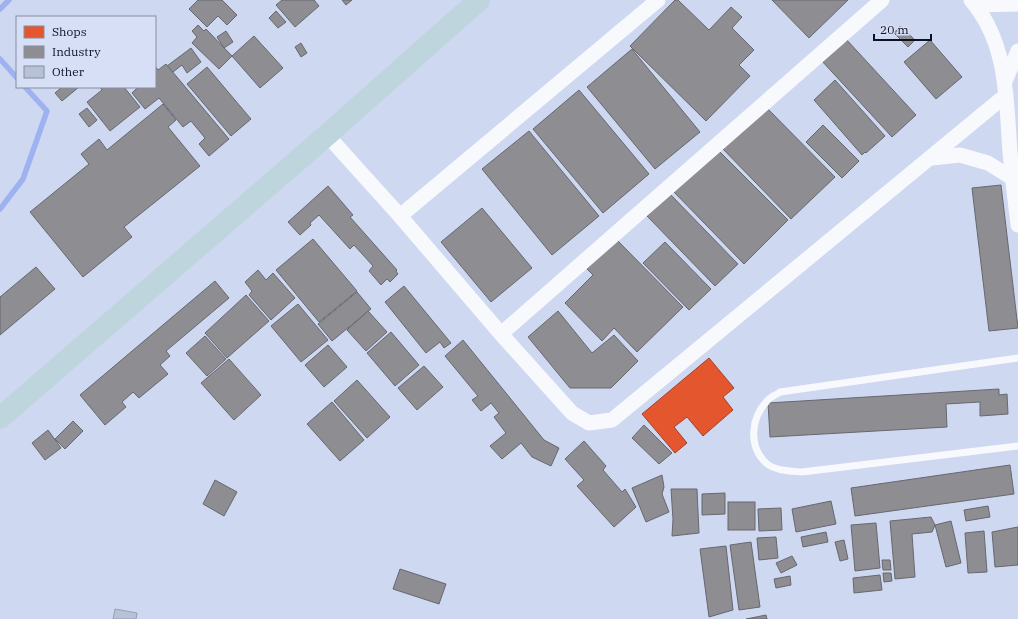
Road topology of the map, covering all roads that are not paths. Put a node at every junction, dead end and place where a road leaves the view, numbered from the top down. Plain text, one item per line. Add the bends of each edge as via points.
1 (658, 0) edge
2 (882, 0) edge
3 (477, 1) edge
4 (974, 2) edge
5 (1018, 4) edge
6 (1018, 51) edge
7 (1006, 88) junction
8 (327, 135) junction
9 (932, 158) junction
10 (1012, 178) junction
11 (400, 216) junction
12 (1018, 225) edge
13 (500, 334) junction
14 (1018, 358) edge
15 (0, 418) edge
16 (1018, 446) edge

1 - 11 street
2 - 13 street
3 - 8 highway
4 - 5 street
4 - 7 street via 992,32 1000,55
6 - 7 street
7 - 9 street
7 - 10 street
8 - 11 street
8 - 15 highway
9 - 10 street via 960,155 988,163
9 - 13 street via 612,420 589,423 572,413
10 - 12 street
11 - 13 street
14 - 16 lane via 780,392 767,400 753,429 755,448 767,464 781,470 802,472

